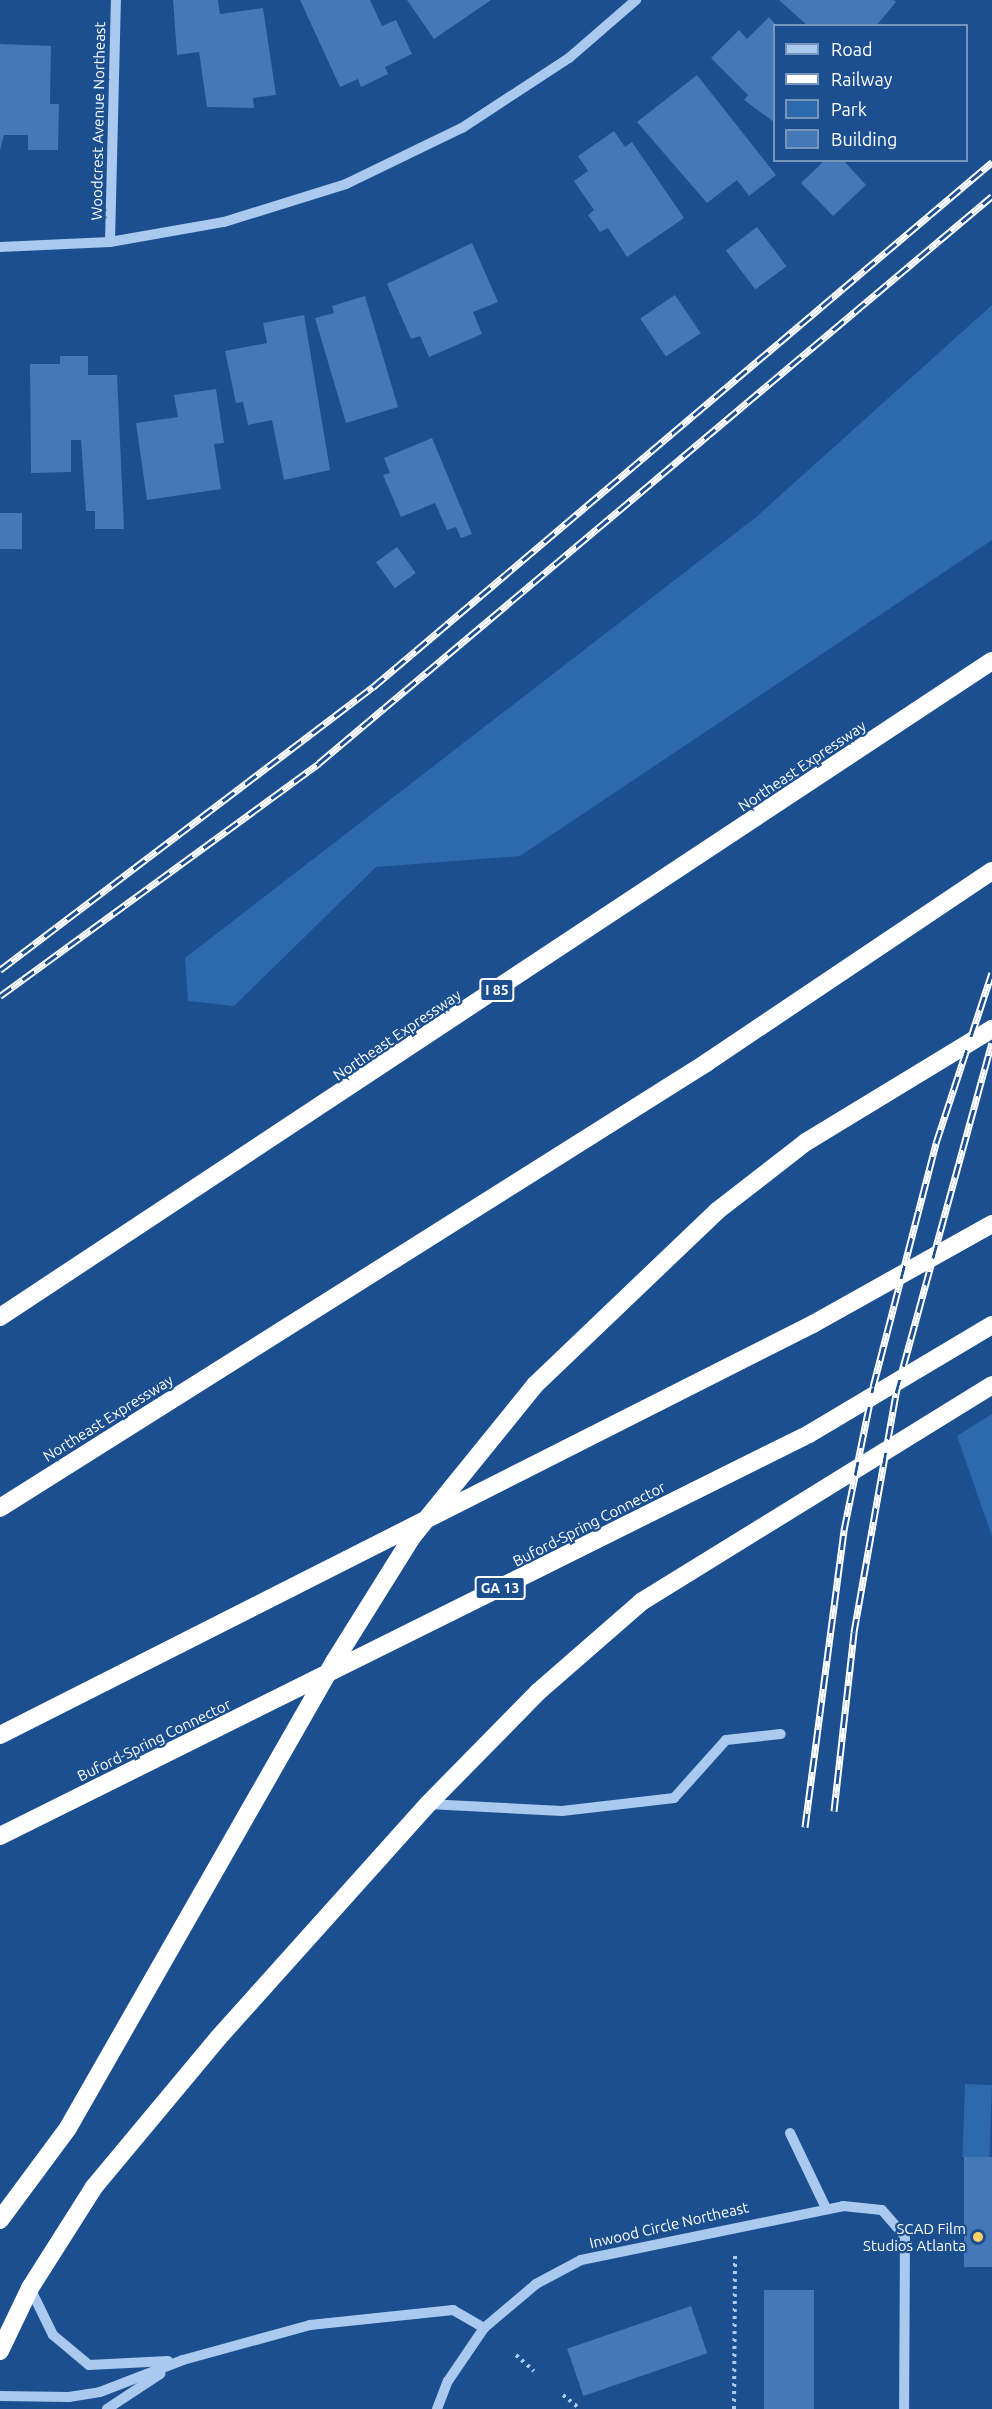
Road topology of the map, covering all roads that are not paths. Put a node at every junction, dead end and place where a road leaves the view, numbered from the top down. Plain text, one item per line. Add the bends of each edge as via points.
1 (116, 0) edge
2 (636, 0) edge
3 (110, 242) junction
4 (0, 247) edge
5 (992, 661) edge
6 (992, 871) edge
7 (992, 1029) edge
8 (992, 1224) edge
9 (0, 1317) edge
10 (992, 1325) edge
11 (992, 1385) edge
12 (0, 1508) edge
13 (781, 1734) dead end
14 (0, 1735) edge
15 (428, 1804) junction
16 (0, 1836) edge
17 (790, 2133) dead end
18 (826, 2208) junction
19 (0, 2220) edge
20 (30, 2288) junction
21 (484, 2328) junction
22 (0, 2351) edge
23 (183, 2360) junction
24 (0, 2396) edge
25 (107, 2409) edge
26 (438, 2409) edge
27 (904, 2409) edge

1 - 3 street, Woodcrest Avenue Northeast
2 - 3 street via 569,58 462,128 346,183 224,222
3 - 4 street
5 - 9 highway, Northeast Expressway / I 85
6 - 12 highway, Northeast Expressway via 706,1064
7 - 19 highway via 806,1142 717,1211 535,1385 412,1537 333,1662 159,1976 68,2128
8 - 14 highway via 813,1324
10 - 16 highway, Buford-Spring Connector / GA 13 via 810,1434
11 - 15 highway via 641,1602 537,1692
13 - 15 street via 726,1740 674,1798 562,1811
15 - 20 highway via 94,2187
17 - 18 street
18 - 21 street, Inwood Circle Northeast via 581,2260 536,2284
18 - 27 street, Inwood Circle Northeast via 867,2207 897,2221 905,2236
20 - 22 highway
20 - 23 street via 54,2335 89,2365
21 - 23 street via 453,2310 399,2315 310,2325
21 - 26 street, Inwood Circle Northeast via 448,2381
23 - 24 street via 100,2392 69,2397
23 - 25 street

